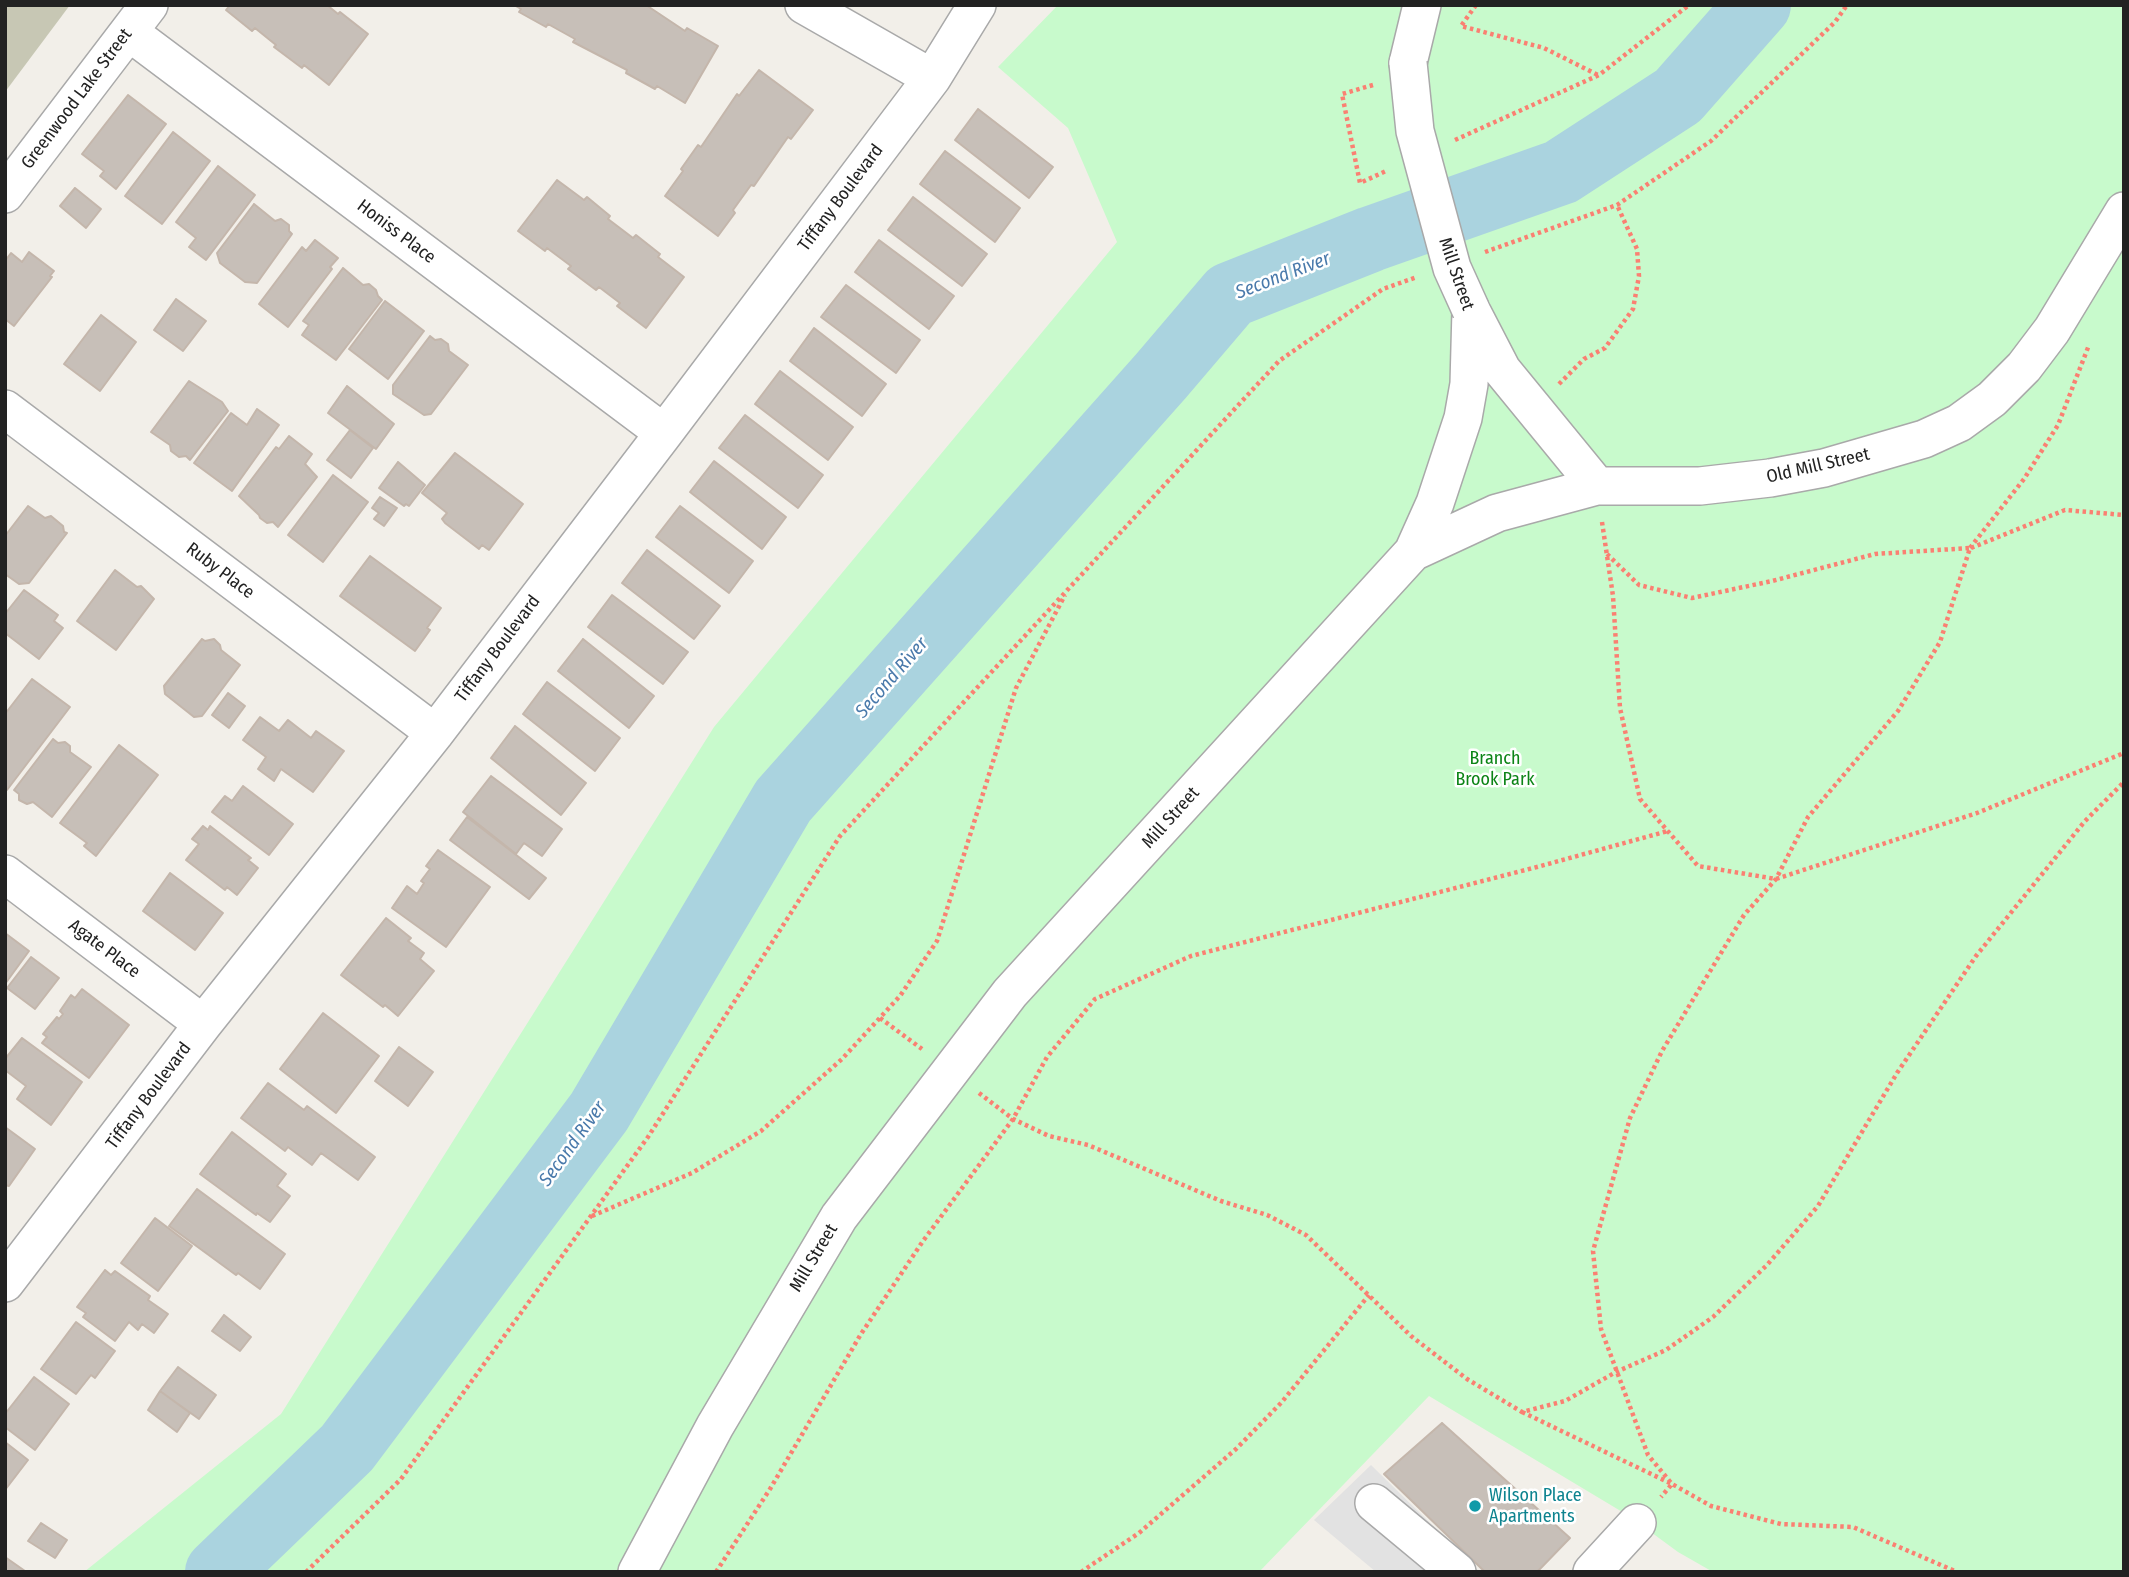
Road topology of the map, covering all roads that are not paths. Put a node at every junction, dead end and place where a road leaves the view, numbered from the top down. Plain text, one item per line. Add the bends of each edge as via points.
1 (804, 5) edge
2 (977, 5) edge
3 (1422, 5) edge
4 (139, 19) edge
5 (932, 78) junction
6 (5, 194) edge
7 (2124, 211) edge
8 (1471, 310) junction
9 (5, 409) edge
10 (664, 433) junction
11 (1597, 486) junction
12 (1413, 552) junction
13 (435, 733) junction
14 (5, 874) edge
15 (203, 1024) junction
16 (5, 1283) edge
17 (1374, 1503) dead end
18 (1637, 1523) dead end
19 (637, 1572) edge
20 (1457, 1572) edge
21 (1592, 1572) edge

1 - 5 street
2 - 5 street, Tiffany Boulevard
3 - 8 street, Mill Street, bridge via 1394,74 1415,131 1452,268
4 - 6 street, Greenwood Lake Street
4 - 10 street, Honiss Place
5 - 10 street, Tiffany Boulevard
7 - 11 street, Old Mill Street via 2052,330 2024,367 1959,423 1924,439 1770,478 1700,486
8 - 11 street via 1502,370
8 - 12 street, Mill Street via 1463,418 1440,491
9 - 13 street, Ruby Place
10 - 13 street, Tiffany Boulevard
11 - 12 street, Old Mill Street via 1497,513
12 - 19 street, Mill Street via 1010,993 950,1071 839,1217 715,1426
13 - 15 street, Tiffany Boulevard
14 - 15 street, Agate Place
15 - 16 street, Tiffany Boulevard
17 - 20 street
18 - 21 street

